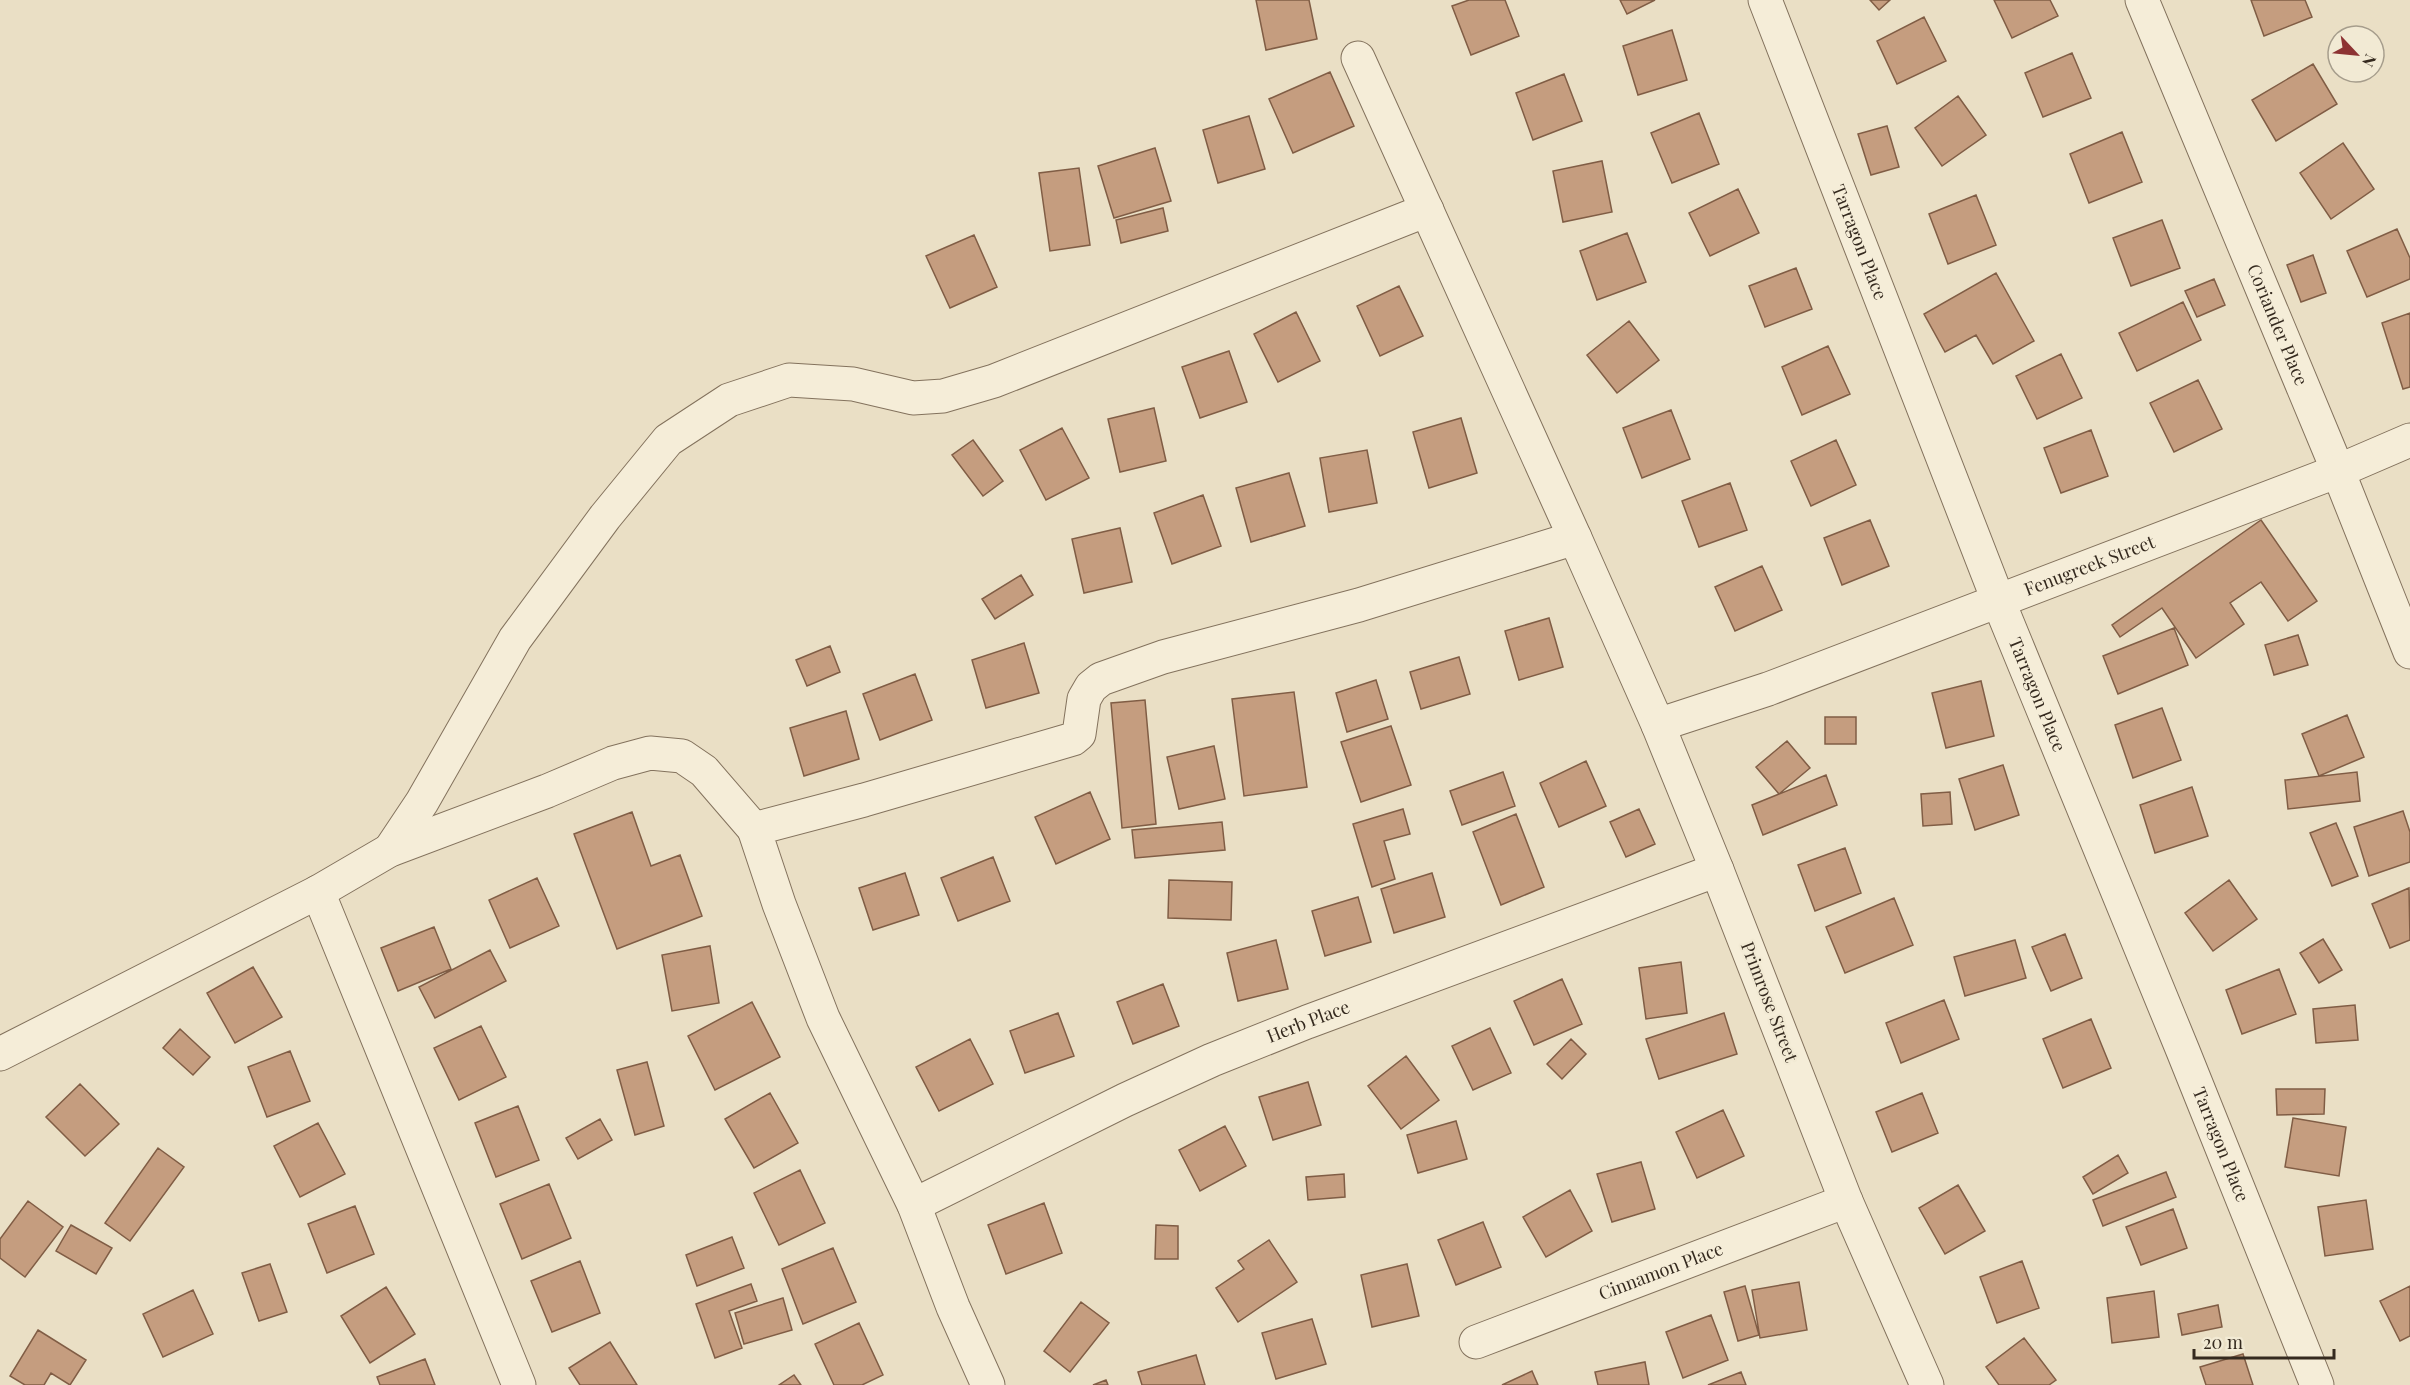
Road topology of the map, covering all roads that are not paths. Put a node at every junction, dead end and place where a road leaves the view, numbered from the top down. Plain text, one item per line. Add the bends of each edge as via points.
1 (1765, 0) edge
2 (2142, 0) edge
3 (1358, 58) dead end
4 (1427, 210) junction
5 (2410, 440) edge
6 (2338, 471) junction
7 (1575, 538) junction
8 (1998, 600) junction
9 (2410, 652) edge
10 (1658, 725) junction
11 (754, 829) junction
12 (390, 850) junction
13 (1717, 870) junction
14 (318, 892) junction
15 (0, 1054) edge
16 (1846, 1201) junction
17 (914, 1205) junction
18 (1476, 1342) dead end
19 (519, 1385) edge
20 (988, 1385) edge
21 (1927, 1385) edge
22 (2317, 1385) edge

1 - 8 street, Tarragon Place
2 - 6 street, Coriander Place
3 - 4 street, Primrose Street
4 - 7 street, Primrose Street
4 - 12 street via 994,381 943,396 913,398 853,384 789,380 729,400 668,440 604,517 515,639 422,802
5 - 6 street, Fenugreek Street
6 - 8 street, Fenugreek Street
6 - 9 street, Coriander Place
7 - 10 street, Primrose Street
7 - 11 street via 1359,605 1163,657 1101,679 1090,687 1078,734 1073,739
8 - 10 street, Fenugreek Street via 1768,689
8 - 22 street, Tarragon Place
10 - 13 street, Primrose Street
11 - 12 street via 704,771 682,756 650,753 613,763
11 - 17 street via 824,1018
12 - 14 street
13 - 16 street, Primrose Street
13 - 17 street, Herb Place via 1212,1060
14 - 15 street
14 - 19 street
16 - 18 street, Cinnamon Place
16 - 21 street, Primrose Street
17 - 20 street

